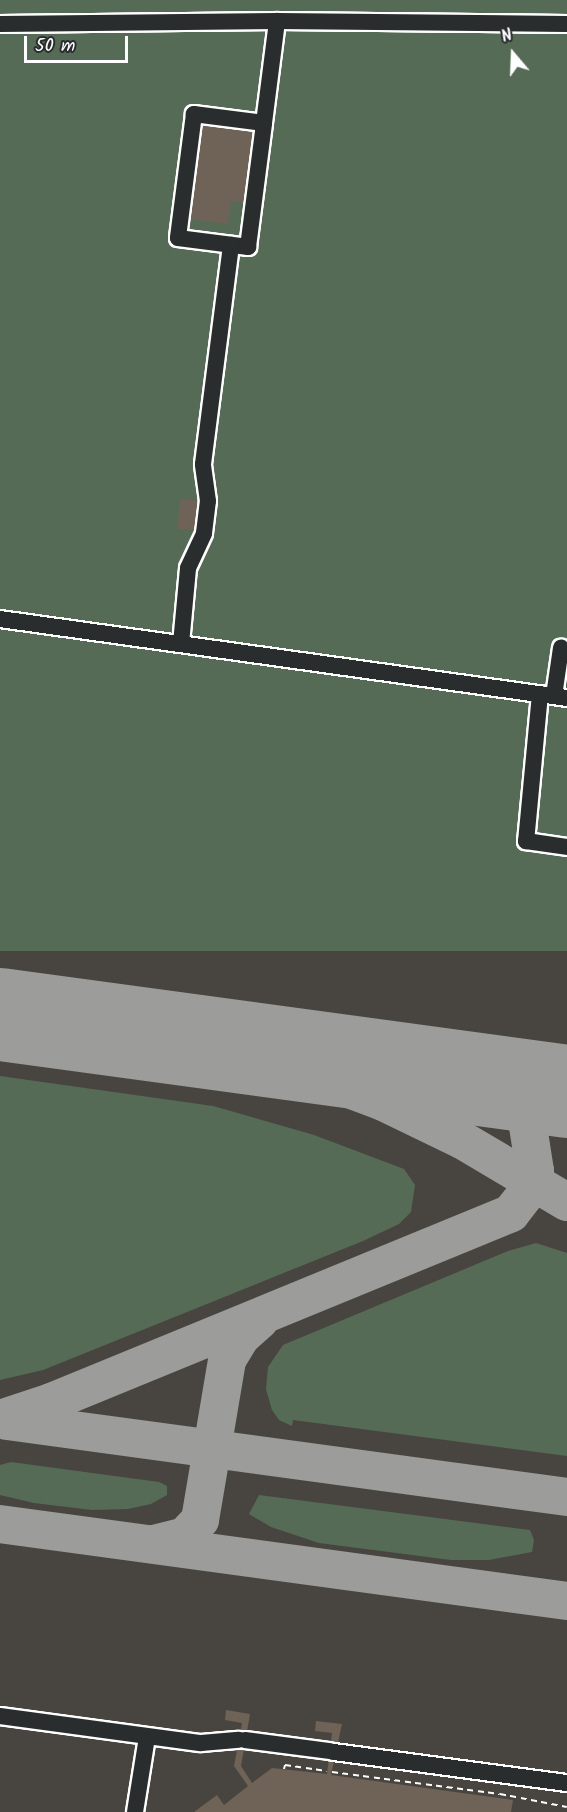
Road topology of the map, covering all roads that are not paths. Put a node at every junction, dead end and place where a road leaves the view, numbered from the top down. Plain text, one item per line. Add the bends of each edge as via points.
1 (277, 21) junction
2 (0, 24) edge
3 (567, 24) edge
4 (264, 123) junction
5 (231, 245) junction
6 (0, 619) edge
7 (181, 644) junction
8 (561, 648) dead end
9 (554, 696) edge
10 (567, 847) edge
11 (0, 1716) edge
12 (147, 1737) junction
13 (567, 1783) edge
14 (135, 1812) edge

1 - 2 lane
1 - 3 lane
1 - 4 lane
4 - 5 lane via 248,247
4 - 5 lane via 194,114 178,238
5 - 7 lane via 203,464 208,501 204,533 188,568
6 - 7 lane
7 - 9 lane
8 - 9 lane
9 - 10 lane via 526,841
11 - 12 lane
12 - 13 lane via 201,1743 242,1740
12 - 14 lane

